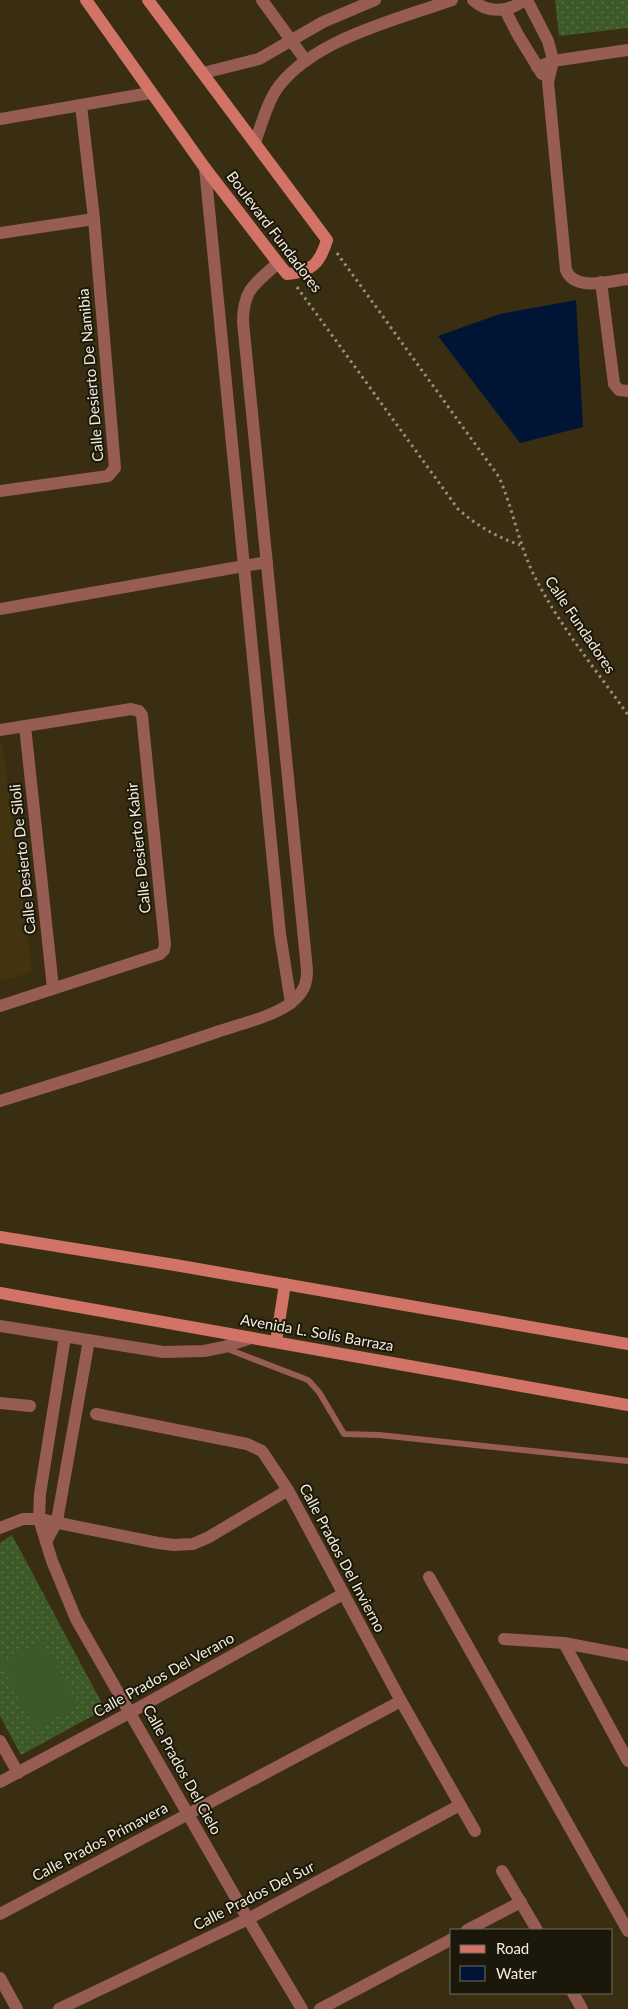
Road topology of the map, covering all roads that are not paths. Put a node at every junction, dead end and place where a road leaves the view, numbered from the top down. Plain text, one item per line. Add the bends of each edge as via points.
1 (86, 0) edge
2 (148, 0) edge
3 (262, 0) edge
4 (375, 0) edge
5 (452, 0) edge
6 (473, 0) edge
7 (525, 0) edge
8 (505, 10) junction
9 (292, 41) junction
10 (628, 50) edge
11 (306, 61) junction
12 (553, 61) junction
13 (538, 67) junction
14 (203, 73) junction
15 (548, 82) junction
16 (150, 92) junction
17 (81, 105) junction
18 (0, 119) edge
19 (255, 142) junction
20 (205, 168) junction
21 (94, 219) junction
22 (0, 233) edge
23 (278, 263) junction
24 (628, 279) edge
25 (601, 282) junction
26 (628, 391) edge
27 (0, 491) edge
28 (267, 562) junction
29 (244, 566) junction
30 (0, 609) edge
31 (25, 726) junction
32 (0, 730) edge
33 (52, 988) junction
34 (291, 1003) junction
35 (0, 1006) edge
36 (0, 1101) edge
37 (0, 1237) edge
38 (285, 1284) junction
39 (0, 1293) edge
40 (0, 1326) edge
41 (65, 1338) junction
42 (251, 1338) junction
43 (89, 1340) junction
44 (276, 1342) junction
45 (628, 1344) edge
46 (224, 1347) junction
47 (0, 1403) edge
48 (628, 1405) edge
49 (30, 1406) dead end
50 (96, 1414) dead end
51 (628, 1461) edge
52 (288, 1490) junction
53 (39, 1519) junction
54 (57, 1522) junction
55 (0, 1528) edge
56 (46, 1542) junction
57 (429, 1578) dead end
58 (343, 1594) junction
59 (504, 1638) dead end
60 (564, 1643) junction
61 (628, 1655) edge
62 (401, 1701) junction
63 (131, 1712) junction
64 (0, 1741) edge
65 (628, 1761) edge
66 (18, 1772) junction
67 (0, 1782) edge
68 (460, 1806) junction
69 (188, 1814) junction
70 (475, 1831) dead end
71 (502, 1871) dead end
72 (521, 1902) junction
73 (0, 1914) edge
74 (248, 1919) junction
75 (469, 1929) edge
76 (536, 1929) edge
77 (628, 1931) edge
78 (450, 1940) edge
79 (0, 1978) edge
80 (17, 2009) edge
81 (59, 2009) edge
82 (302, 2009) edge
83 (320, 2009) edge

1 - 16 main road, Boulevard Fundadores
2 - 14 main road
3 - 9 street
4 - 9 street via 323,22
5 - 11 street via 350,36
6 - 8 street via 491,10
7 - 8 street
7 - 12 street via 548,41
8 - 13 street
9 - 11 street
9 - 14 street via 259,59
10 - 12 street
11 - 19 street via 278,88
12 - 13 street
12 - 15 street
13 - 15 street
14 - 19 main road
15 - 25 street via 566,270 569,277 577,282
16 - 17 street
16 - 20 main road, Boulevard Fundadores
17 - 18 street
17 - 21 street, Calle Desierto De Namibia
19 - 23 main road, Boulevard Fundadores via 328,240 323,253 305,271 288,274
20 - 23 main road, Boulevard Fundadores
20 - 29 street
21 - 22 street
21 - 27 street, Calle Desierto De Namibia via 115,468 108,476
23 - 28 street via 250,290 243,306
24 - 25 street
25 - 26 street via 614,384 620,390
28 - 29 street
28 - 34 street via 308,970 304,989
29 - 30 street
29 - 34 street via 280,934
31 - 32 street, Calle Desierto Kabir
31 - 33 street, Calle Desierto De Siloli
31 - 33 street, Calle Desierto Kabir via 131,709 140,711 142,715 164,950 160,954
33 - 35 street, Calle Desierto Kabir
34 - 36 street via 183,1044
37 - 38 main road
38 - 44 main road
38 - 45 main road
39 - 42 main road, Avenida L. Solís Barraza
40 - 41 street
41 - 43 street
41 - 53 street, Calle Prados Del Cielo via 40,1494
42 - 44 main road, Avenida L. Solís Barraza
42 - 46 street
43 - 46 street via 163,1352
43 - 54 street
44 - 48 main road, Avenida L. Solís Barraza
46 - 51 lane via 308,1380 320,1392 344,1434
47 - 49 street
50 - 52 street, Calle Prados Del Invierno via 256,1447 267,1456
52 - 54 street via 193,1544 158,1543
52 - 58 street, Calle Prados Del Invierno
53 - 54 street
53 - 55 street via 23,1519
53 - 56 street, Calle Prados Del Cielo
54 - 56 street
56 - 63 street, Calle Prados Del Cielo via 76,1619
57 - 77 street
58 - 62 street, Calle Prados Del Invierno
58 - 63 street, Calle Prados Del Verano
59 - 60 street
60 - 61 street
60 - 65 street
62 - 68 street, Calle Prados Del Invierno
62 - 69 street, Calle Prados Primavera
63 - 66 street, Calle Prados Del Verano
63 - 69 street, Calle Prados Del Cielo
64 - 66 street
66 - 67 street, Calle Prados Del Verano
68 - 70 street, Calle Prados Del Invierno
68 - 74 street, Calle Prados Del Sur
69 - 73 street, Calle Prados Primavera
69 - 74 street, Calle Prados Del Cielo
71 - 72 street
72 - 75 street
72 - 76 street
74 - 81 street, Calle Prados Del Sur
74 - 82 street, Calle Prados Del Cielo
78 - 83 street
79 - 80 street

